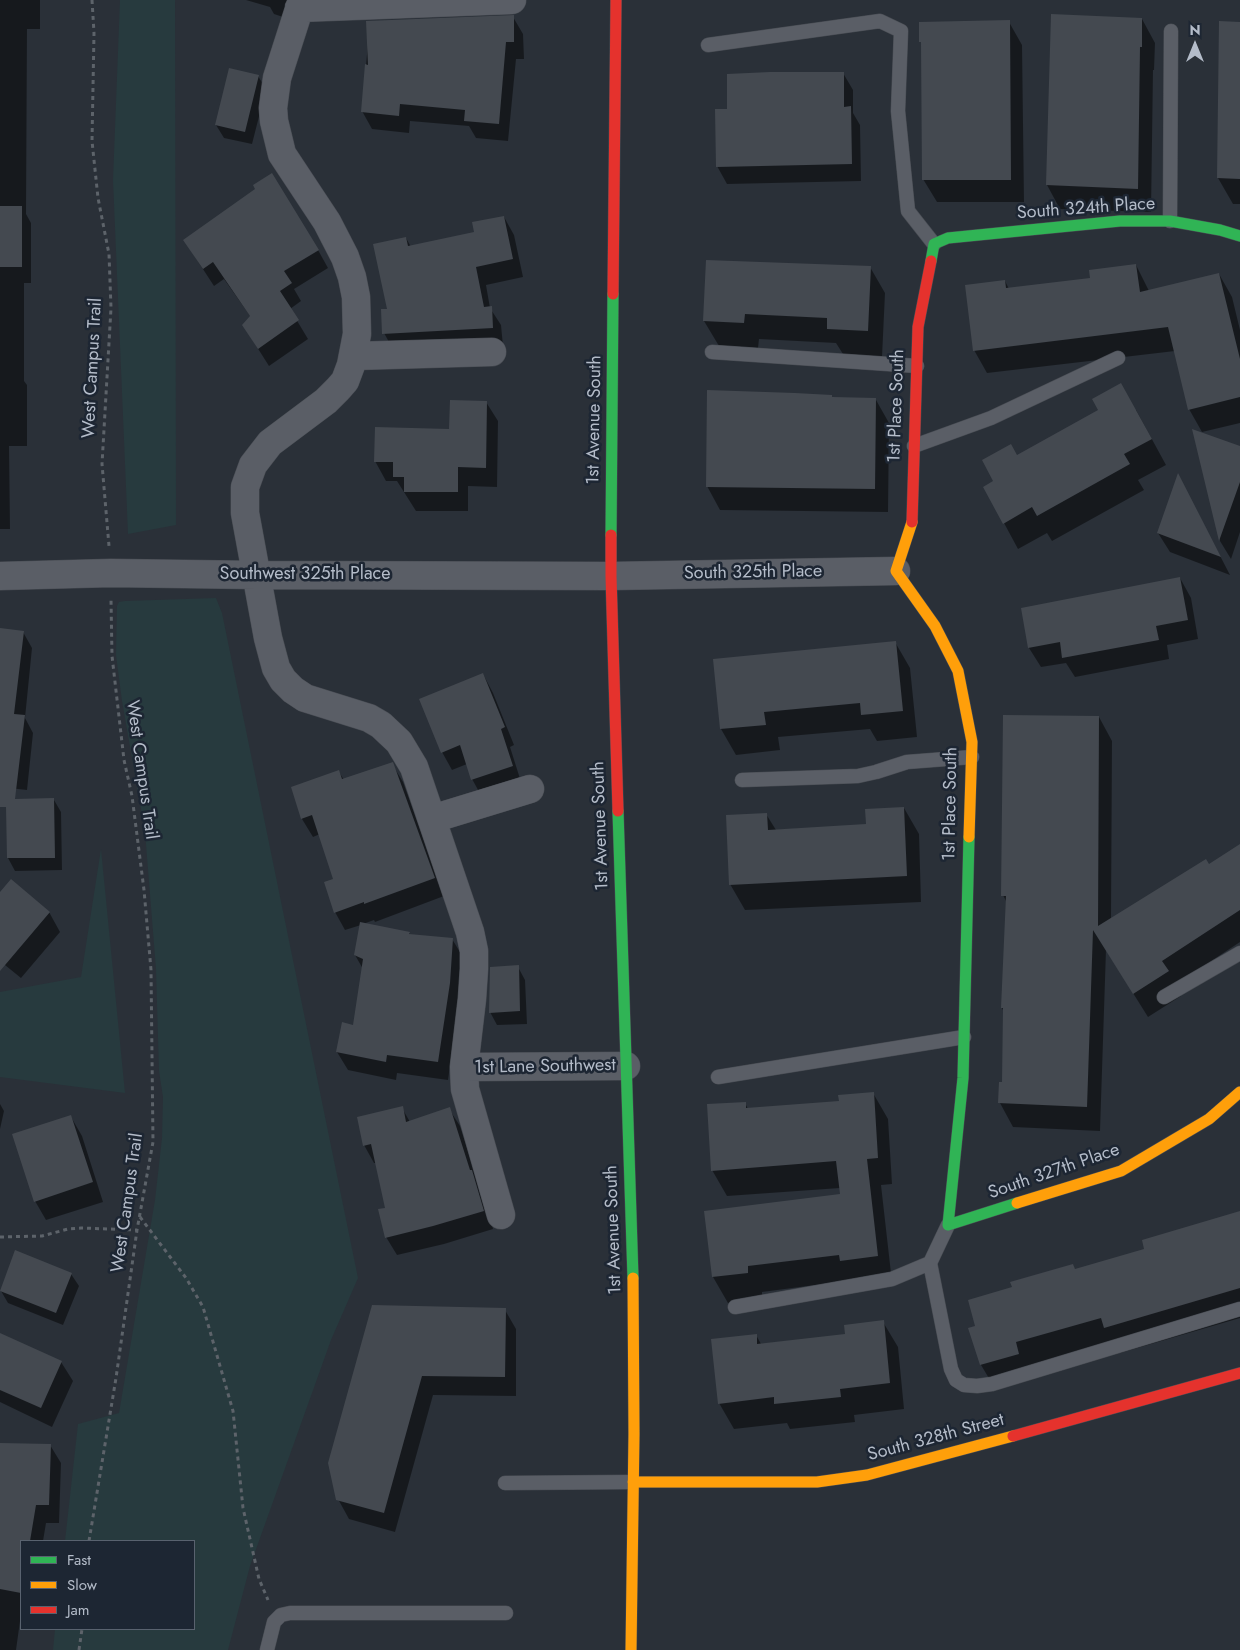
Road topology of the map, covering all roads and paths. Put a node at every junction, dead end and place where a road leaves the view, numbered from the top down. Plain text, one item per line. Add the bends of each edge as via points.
1 (92, 0) edge
2 (512, 0) edge
3 (616, 0) edge
4 (301, 4) edge
5 (1171, 30) dead end
6 (708, 45) dead end
7 (1170, 221) junction
8 (1240, 236) edge
9 (934, 244) junction
10 (492, 352) dead end
11 (712, 352) dead end
12 (354, 356) junction
13 (1118, 358) dead end
14 (917, 366) junction
15 (914, 446) junction
16 (896, 571) junction
17 (111, 573) junction
18 (257, 575) junction
19 (0, 576) edge
20 (611, 576) junction
21 (972, 757) junction
22 (742, 780) dead end
23 (530, 789) dead end
24 (432, 818) junction
25 (1240, 954) edge
26 (1164, 997) dead end
27 (964, 1037) junction
28 (626, 1066) junction
29 (464, 1067) junction
30 (718, 1077) dead end
31 (1240, 1092) edge
32 (501, 1215) dead end
33 (140, 1217) junction
34 (948, 1225) junction
35 (137, 1230) junction
36 (0, 1237) edge
37 (930, 1263) junction
38 (735, 1307) dead end
39 (1240, 1309) edge
40 (1240, 1374) edge
41 (633, 1482) junction
42 (505, 1483) dead end
43 (89, 1540) edge
44 (506, 1613) dead end
45 (278, 1618) junction
46 (82, 1630) edge
47 (79, 1650) edge
48 (267, 1650) edge
49 (631, 1650) edge

1 - 17 path, West Campus Trail via 92,141 98,198 109,254 111,308 102,464
2 - 4 street, 1st Lane Southwest
3 - 20 street, 1st Avenue South
4 - 12 street, 1st Lane Southwest via 277,78 274,121 282,154 327,222 349,268 358,309
5 - 7 lane
6 - 9 lane via 880,21 901,31 898,111 908,211
7 - 8 street, South 324th Place
7 - 9 street, South 324th Place via 1120,221 948,238
9 - 14 street, 1st Place South via 918,328
10 - 12 street
11 - 14 lane
12 - 18 street, 1st Lane Southwest via 338,389 270,443 250,470 244,505
13 - 15 lane via 991,418
14 - 15 street, 1st Place South
15 - 16 street, 1st Place South via 912,521
16 - 20 street, South 325th Place
16 - 21 street, 1st Place South via 935,626 958,671
17 - 18 street, Southwest 325th Place
17 - 19 street, Southwest 325th Place
17 - 33 path, West Campus Trail via 112,656 143,881 151,970 153,1142
18 - 20 street, Southwest 325th Place
18 - 24 street, 1st Lane Southwest via 272,654 283,680 305,698 368,718 393,736 414,767
20 - 28 street, 1st Avenue South
21 - 22 lane via 907,762 858,776
21 - 27 street, 1st Place South
23 - 24 street
24 - 29 street, 1st Lane Southwest via 466,915 474,951
25 - 26 lane
27 - 30 lane
27 - 34 street, 1st Place South
28 - 29 street, 1st Lane Southwest
28 - 41 street, 1st Avenue South via 633,1281
29 - 32 street, 1st Lane Southwest via 466,1089
31 - 34 street, South 327th Place via 1209,1120 1121,1171
33 - 35 path, West Campus Trail
33 - 45 path via 186,1278 203,1307 233,1411 243,1508 259,1579
34 - 37 lane, 1st Place South
35 - 36 path via 81,1228 42,1236
35 - 43 path, West Campus Trail
37 - 38 lane via 892,1279
37 - 39 lane via 951,1369 956,1380 964,1385 992,1384
40 - 41 street, South 328th Street via 867,1475 817,1482 756,1484
41 - 42 lane
41 - 49 street, 1st Avenue South
44 - 45 lane via 297,1612
45 - 48 lane via 272,1627
46 - 47 path

